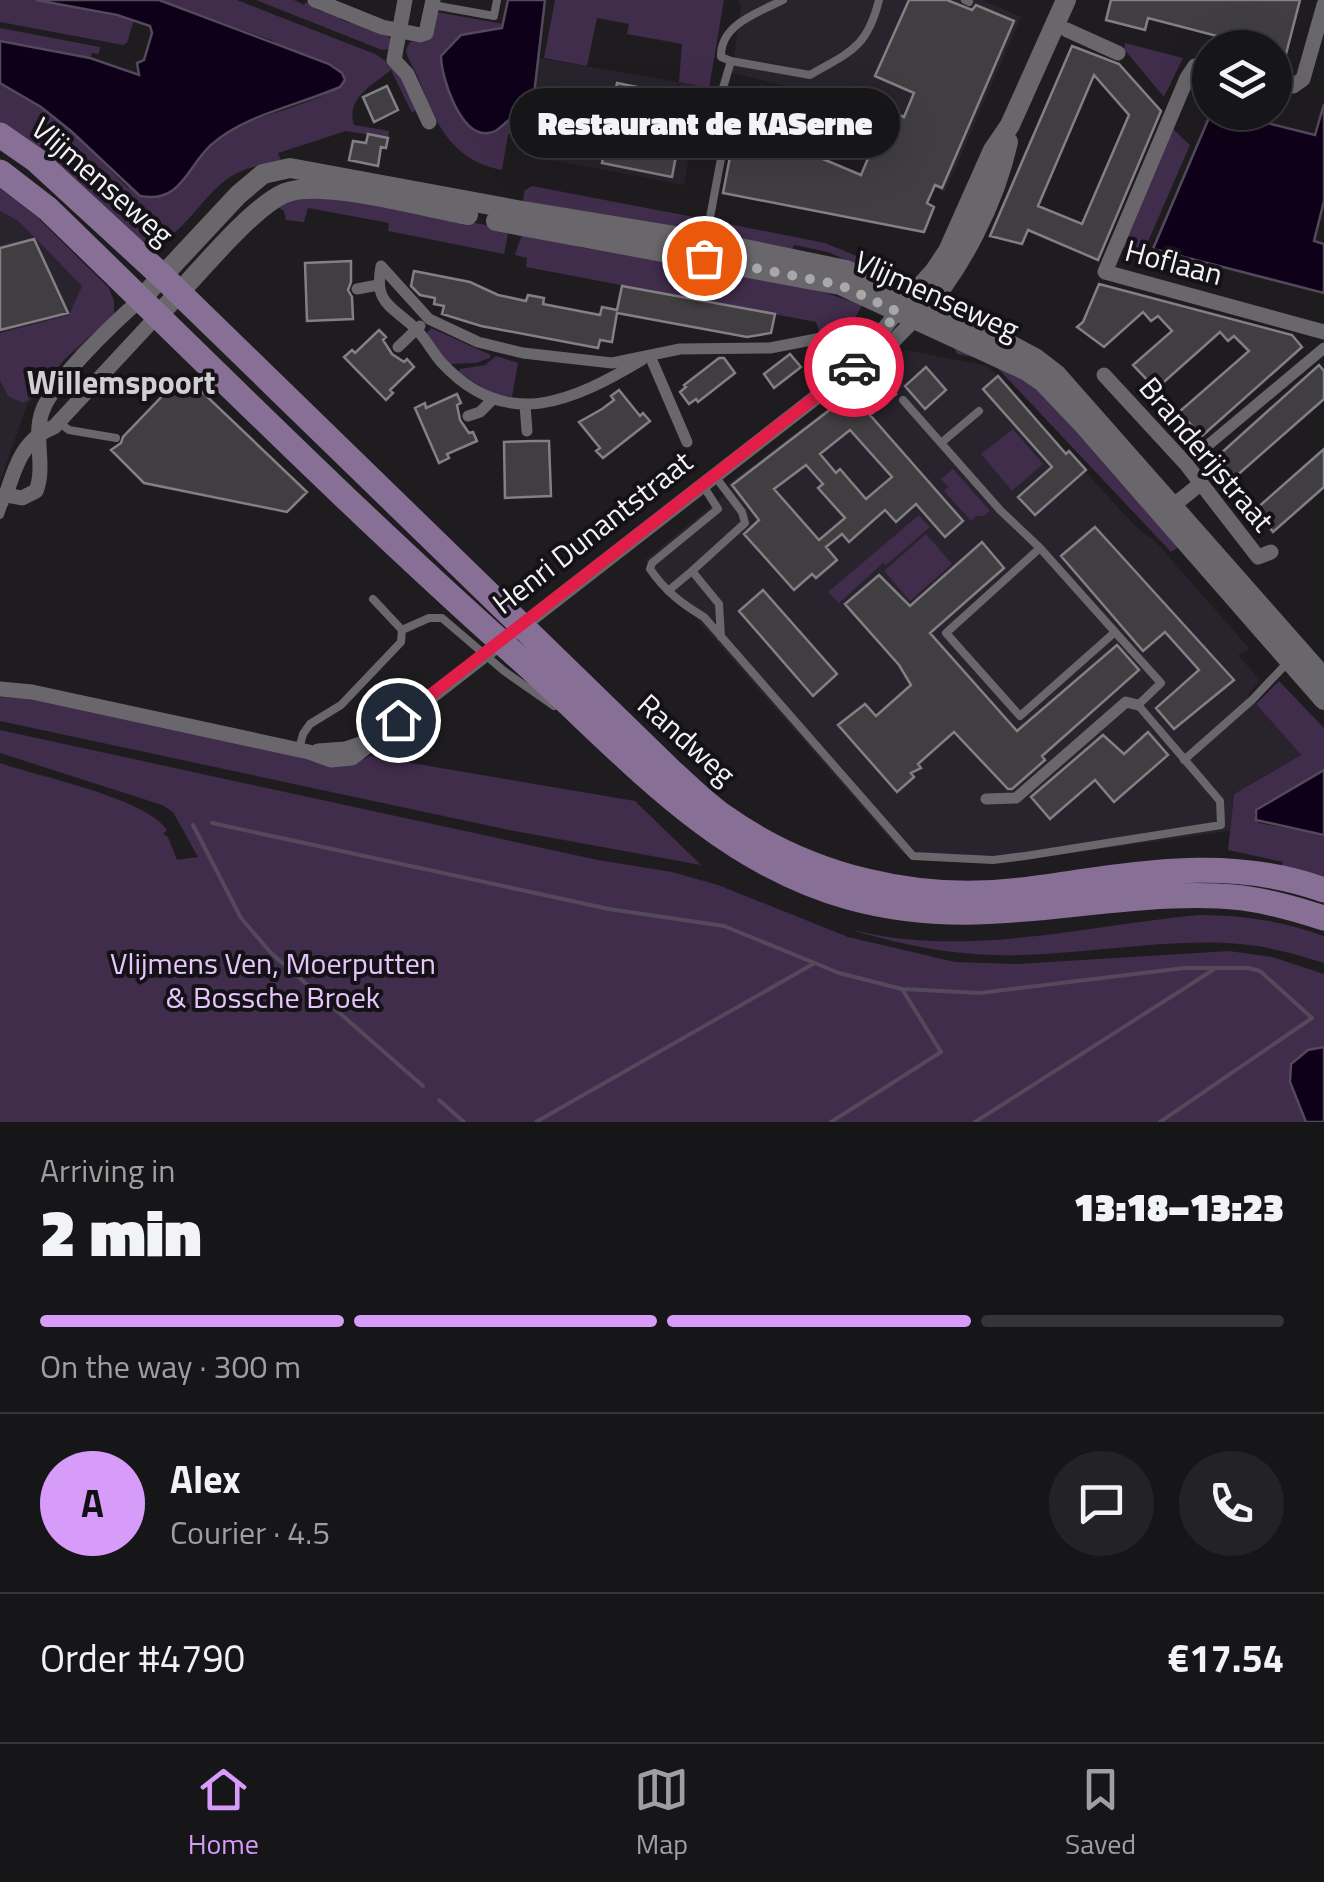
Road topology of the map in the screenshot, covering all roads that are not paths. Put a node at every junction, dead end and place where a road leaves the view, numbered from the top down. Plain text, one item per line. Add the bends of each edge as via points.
1 (316, 0) edge
2 (405, 0) edge
3 (497, 0) edge
4 (782, 0) edge
5 (878, 0) edge
6 (1066, 0) edge
7 (433, 2) edge
8 (1324, 5) edge
9 (1067, 30) dead end
10 (398, 32) junction
11 (1118, 53) dead end
12 (731, 62) junction
13 (1192, 71) edge
14 (1292, 86) edge
15 (430, 122) dead end
16 (0, 135) edge
17 (0, 172) edge
18 (705, 250) junction
19 (171, 285) junction
20 (378, 285) junction
21 (356, 289) dead end
22 (150, 307) junction
23 (913, 309) junction
24 (429, 319) junction
25 (416, 329) junction
26 (853, 338) joint
27 (1323, 339) edge
28 (872, 341) junction
29 (398, 348) dead end
30 (650, 356) junction
31 (614, 369) junction
32 (849, 373) junction
33 (1104, 375) dead end
34 (492, 400) junction
35 (903, 400) dead end
36 (525, 405) junction
37 (980, 411) dead end
38 (468, 416) dead end
39 (58, 422) junction
40 (41, 430) junction
41 (527, 431) dead end
42 (116, 438) dead end
43 (687, 442) dead end
44 (941, 443) junction
45 (1201, 450) dead end
46 (708, 480) junction
47 (1200, 484) junction
48 (2, 504) edge
49 (1167, 511) junction
50 (1040, 548) junction
51 (1272, 552) dead end
52 (692, 571) junction
53 (668, 592) junction
54 (373, 599) dead end
55 (402, 630) junction
56 (1115, 632) junction
57 (721, 637) junction
58 (1290, 661) junction
59 (1324, 678) edge
60 (0, 690) edge
61 (1324, 700) edge
62 (1138, 705) junction
63 (304, 751) junction
64 (621, 751) junction
65 (1184, 760) junction
66 (986, 799) dead end
67 (1324, 890) edge
68 (1324, 918) edge

1 - 10 street
2 - 10 street
3 - 7 lane via 494,16
4 - 12 lane via 725,36 721,57
5 - 12 lane via 859,46 810,75
6 - 23 street via 1010,125 968,244
7 - 10 street via 426,33
8 - 14 street via 1303,80
9 - 11 street
10 - 15 street via 394,60
12 - 18 lane
13 - 27 street, Hoflaan via 1105,272
16 - 19 main road, Vlijmenseweg
17 - 22 main road, Vlijmenseweg via 48,208
18 - 19 street, Vlijmenseweg via 290,168 254,181
18 - 23 street, Vlijmenseweg via 846,270
19 - 22 street, Vlijmenseweg
19 - 67 main road, Randweg via 670,771 752,834 812,865 921,891 1017,890 1188,868 1256,873
20 - 21 street
20 - 24 street via 381,266
20 - 25 street via 386,306
22 - 39 street
22 - 40 street via 49,397
22 - 64 main road, Randweg via 396,548
23 - 28 street, Henri Dunantstraat
23 - 32 street, Henri Dunantstraat via 872,362
23 - 49 street, Vlijmenseweg via 1003,340 1048,367
24 - 25 street
24 - 31 street via 496,347
25 - 29 street
25 - 34 street via 446,367
26 - 28 lane
26 - 30 street
27 - 45 street
28 - 32 street, Henri Dunantstraat
30 - 31 street
30 - 43 street
31 - 36 street via 578,394
32 - 46 street, Henri Dunantstraat
33 - 47 street, Branderijstraat
34 - 36 street
34 - 38 street
35 - 44 lane
36 - 41 street
37 - 44 lane
39 - 40 street
39 - 42 lane
40 - 48 street
40 - 48 street via 36,491
44 - 50 lane
46 - 52 lane via 742,512 744,523
46 - 53 lane via 718,509 652,563
46 - 63 street, Henri Dunantstraat via 373,740
47 - 49 street
47 - 51 street, Branderijstraat via 1258,557
49 - 58 street, Vlijmenseweg
49 - 59 street, Vlijmenseweg
50 - 56 lane
50 - 56 lane via 946,633 1020,716
52 - 53 lane
52 - 57 lane via 719,604
53 - 57 lane
54 - 55 lane
55 - 63 lane via 400,642 341,705 310,724
55 - 64 lane via 442,618 504,672
56 - 62 lane via 1161,684
57 - 65 lane via 913,856 993,860 1220,825 1220,802
58 - 61 street, Vlijmenseweg
58 - 65 lane
60 - 63 street, Henri Dunantstraat
62 - 65 lane
62 - 66 street via 1126,702 1016,798
64 - 68 main road, Randweg via 717,835 778,871 859,900 983,914 1222,896

